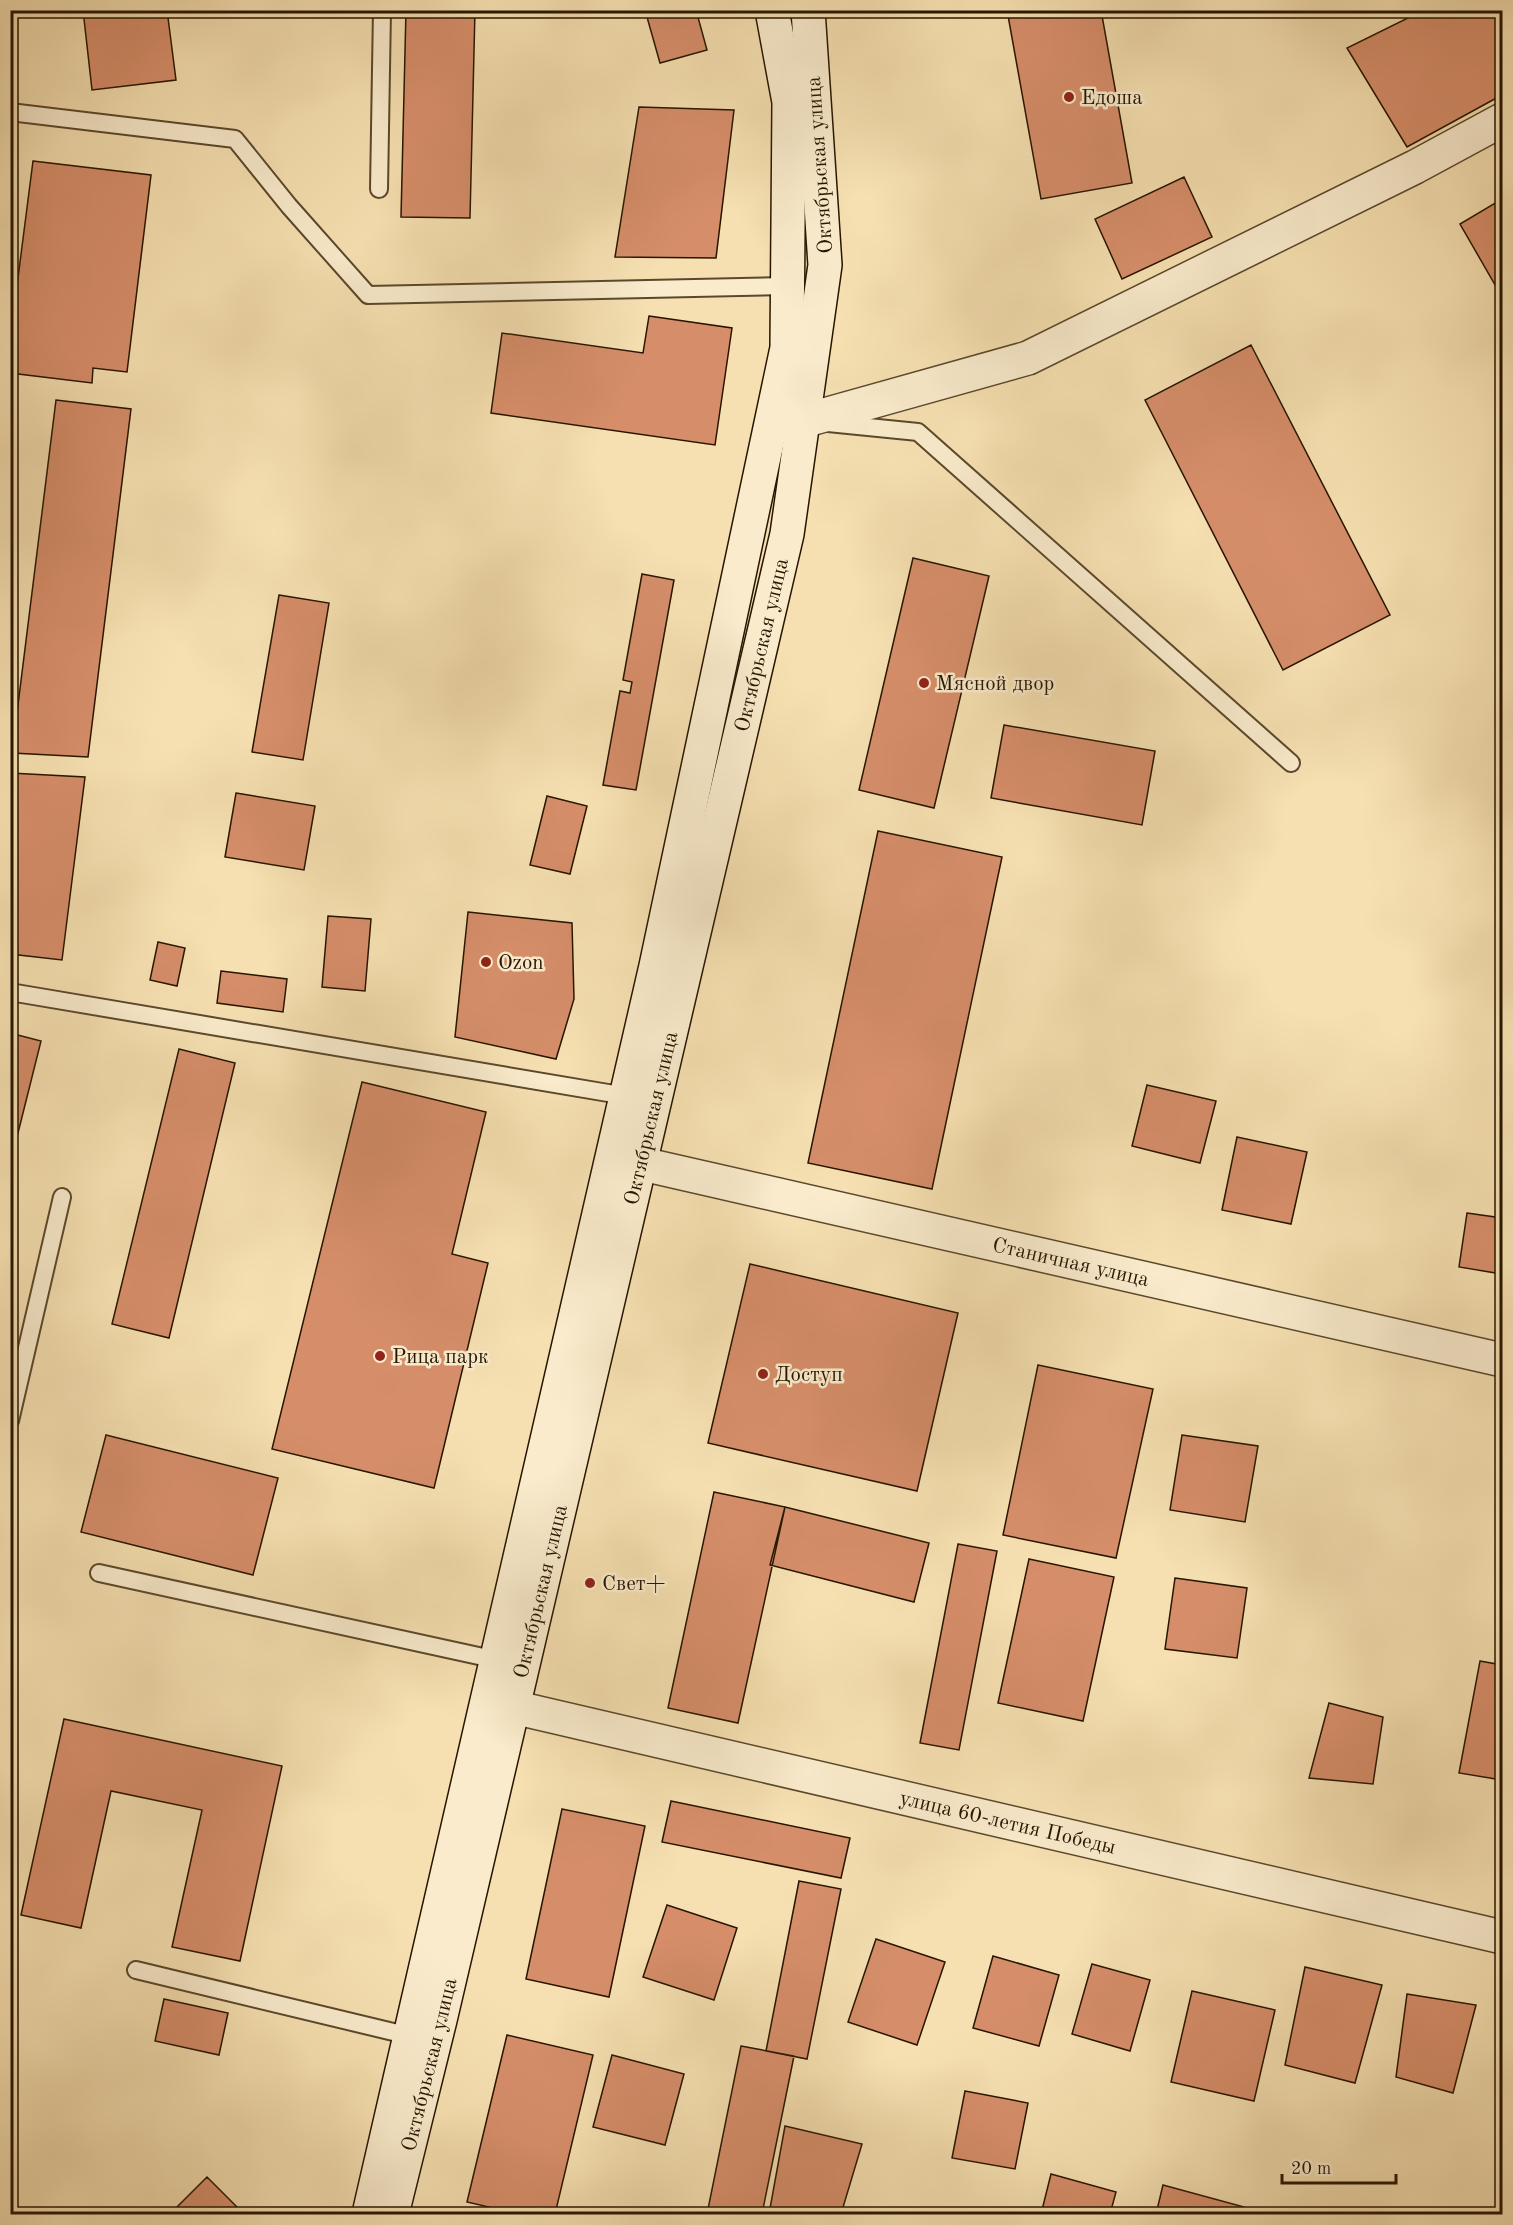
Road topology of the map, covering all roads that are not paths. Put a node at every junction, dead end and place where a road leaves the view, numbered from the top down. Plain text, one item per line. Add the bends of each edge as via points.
1 (382, 10) edge
2 (772, 10) edge
3 (808, 10) edge
4 (10, 112) edge
5 (1503, 120) edge
6 (379, 189) dead end
7 (788, 286) junction
8 (803, 421) junction
9 (1292, 763) dead end
10 (10, 992) edge
11 (626, 1096) junction
12 (639, 1164) junction
13 (62, 1197) dead end
14 (1503, 1359) edge
15 (10, 1421) edge
16 (99, 1574) dead end
17 (497, 1660) junction
18 (513, 1707) junction
19 (1503, 1937) edge
20 (136, 1970) dead end
21 (410, 2036) junction
22 (369, 2214) edge
23 (392, 2214) edge

1 - 6 lane
2 - 7 main road, Октябрьская улица via 789,102
3 - 8 main road, Октябрьская улица via 825,265
4 - 7 lane via 235,139 368,295
5 - 8 main road via 1028,358
7 - 11 main road, Октябрьская улица via 787,348
8 - 9 lane via 918,432
8 - 12 main road, Октябрьская улица via 787,534
10 - 11 lane
11 - 17 main road, Октябрьская улица
12 - 14 main road, Станичная улица
12 - 18 main road, Октябрьская улица
13 - 15 lane
16 - 17 lane
17 - 21 main road, Октябрьская улица
18 - 19 main road, улица 60-летия Победы
18 - 23 main road, Октябрьская улица
20 - 21 lane
21 - 22 main road, Октябрьская улица

